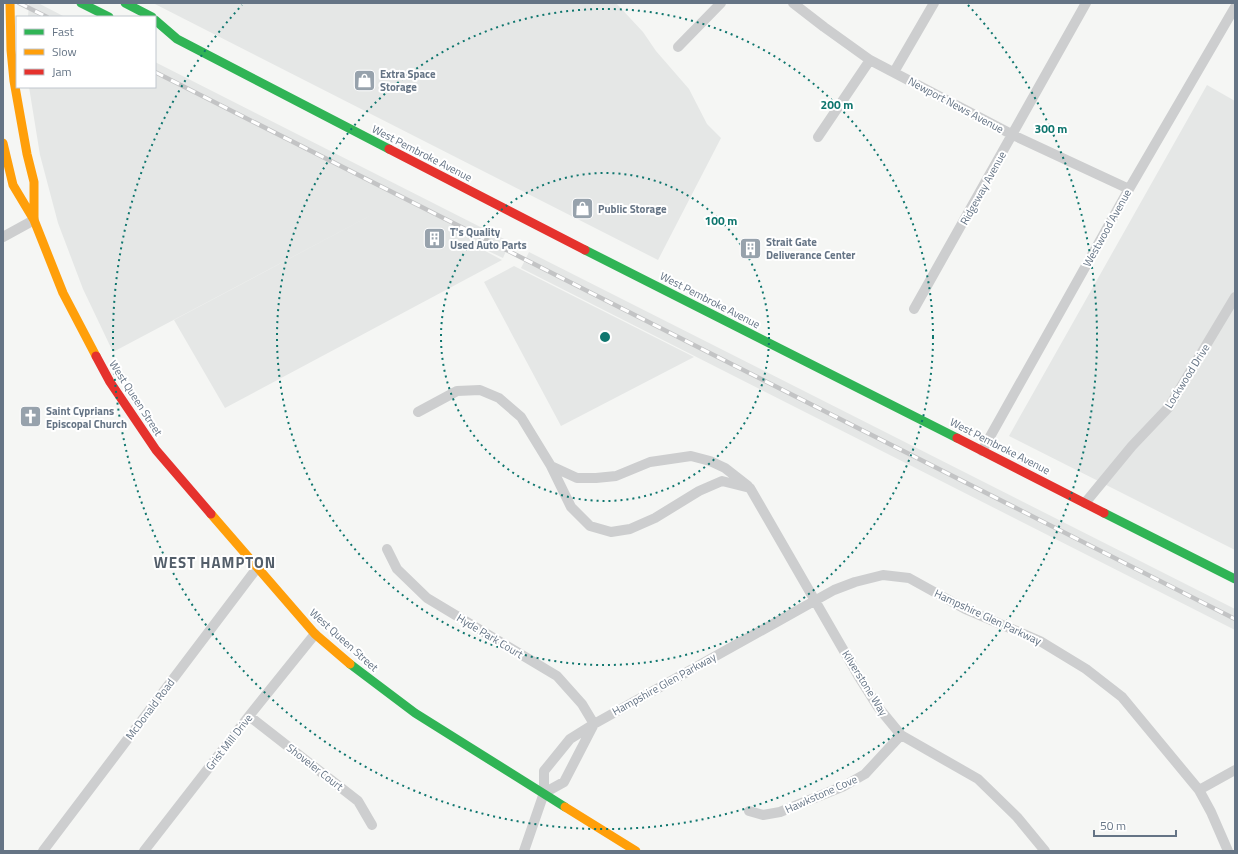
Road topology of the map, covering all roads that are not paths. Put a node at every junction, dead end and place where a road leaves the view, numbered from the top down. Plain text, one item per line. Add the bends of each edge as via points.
1 (10, 3) edge
2 (81, 3) edge
3 (125, 3) edge
4 (721, 3) edge
5 (793, 3) edge
6 (934, 3) edge
7 (1086, 3) edge
8 (1235, 7) edge
9 (107, 16) edge
10 (150, 16) edge
11 (156, 21) edge
12 (156, 35) edge
13 (177, 39) junction
14 (678, 47) dead end
15 (870, 60) junction
16 (894, 72) junction
17 (1013, 135) junction
18 (818, 137) dead end
19 (3, 144) edge
20 (1129, 189) junction
21 (34, 220) junction
22 (3, 237) edge
23 (1235, 297) edge
24 (914, 309) dead end
25 (418, 412) dead end
26 (982, 451) junction
27 (551, 466) junction
28 (750, 488) junction
29 (1086, 503) junction
30 (387, 549) dead end
31 (257, 568) junction
32 (1235, 579) edge
33 (816, 600) junction
34 (315, 634) junction
35 (249, 716) junction
36 (594, 724) junction
37 (901, 735) junction
38 (1235, 770) edge
39 (1198, 790) junction
40 (544, 793) junction
41 (749, 811) dead end
42 (372, 825) dead end
43 (43, 851) edge
44 (145, 851) edge
45 (524, 851) edge
46 (636, 851) edge
47 (1045, 851) edge
48 (1228, 851) edge

1 - 21 main road, West Queen Street via 14,81 34,182
2 - 9 main road
3 - 10 main road
4 - 14 street
5 - 15 street, Newport News Avenue
6 - 16 street
7 - 17 street, Ridgeway Avenue
8 - 20 street, Westwood Avenue
11 - 13 main road, West Pembroke Avenue
12 - 13 main road, West Pembroke Avenue
13 - 26 main road, West Pembroke Avenue via 525,220
15 - 16 street, Newport News Avenue
15 - 18 street
16 - 17 street, Newport News Avenue
17 - 20 street, Newport News Avenue
17 - 24 street, Ridgeway Avenue
19 - 21 main road, West Queen Street via 13,185
20 - 26 street, Westwood Avenue
21 - 22 street
21 - 31 main road, West Queen Street via 77,322 134,420 156,450
23 - 29 street, Lockwood Drive via 1169,407 1132,446
25 - 27 street via 457,391 480,390 499,398 521,417
26 - 29 main road, West Pembroke Avenue
27 - 28 street, Kilverstone Way via 577,478 596,478 616,476 650,462 690,456 725,468
27 - 28 street via 571,507 590,526 611,532 630,529 655,518 699,490 722,481
28 - 33 street, Kilverstone Way
29 - 32 main road, West Pembroke Avenue
30 - 36 street, Hyde Park Court via 397,569 427,598 558,676 582,704
31 - 34 main road, West Queen Street
31 - 43 street, McDonald Road
33 - 36 street, Hampshire Glen Parkway
33 - 37 street, Kilverstone Way via 878,707
33 - 39 street, Hampshire Glen Parkway via 855,582 883,575 909,578 965,609 1040,641 1086,669 1122,698
34 - 35 street, Grist Mill Drive
34 - 40 main road, West Queen Street via 364,676 414,713
35 - 42 street, Shoveler Court via 358,802
35 - 44 street, Grist Mill Drive
36 - 40 street via 564,782
36 - 40 street, Hampshire Glen Parkway via 570,739 544,771
37 - 41 street, Hawkstone Cove via 865,774 844,786 780,812 763,815
37 - 47 street, Kilverstone Way via 978,779 1017,817
38 - 39 street
39 - 48 street, Hampshire Glen Parkway
40 - 45 street, Hampshire Glen Parkway
40 - 46 main road, West Queen Street

